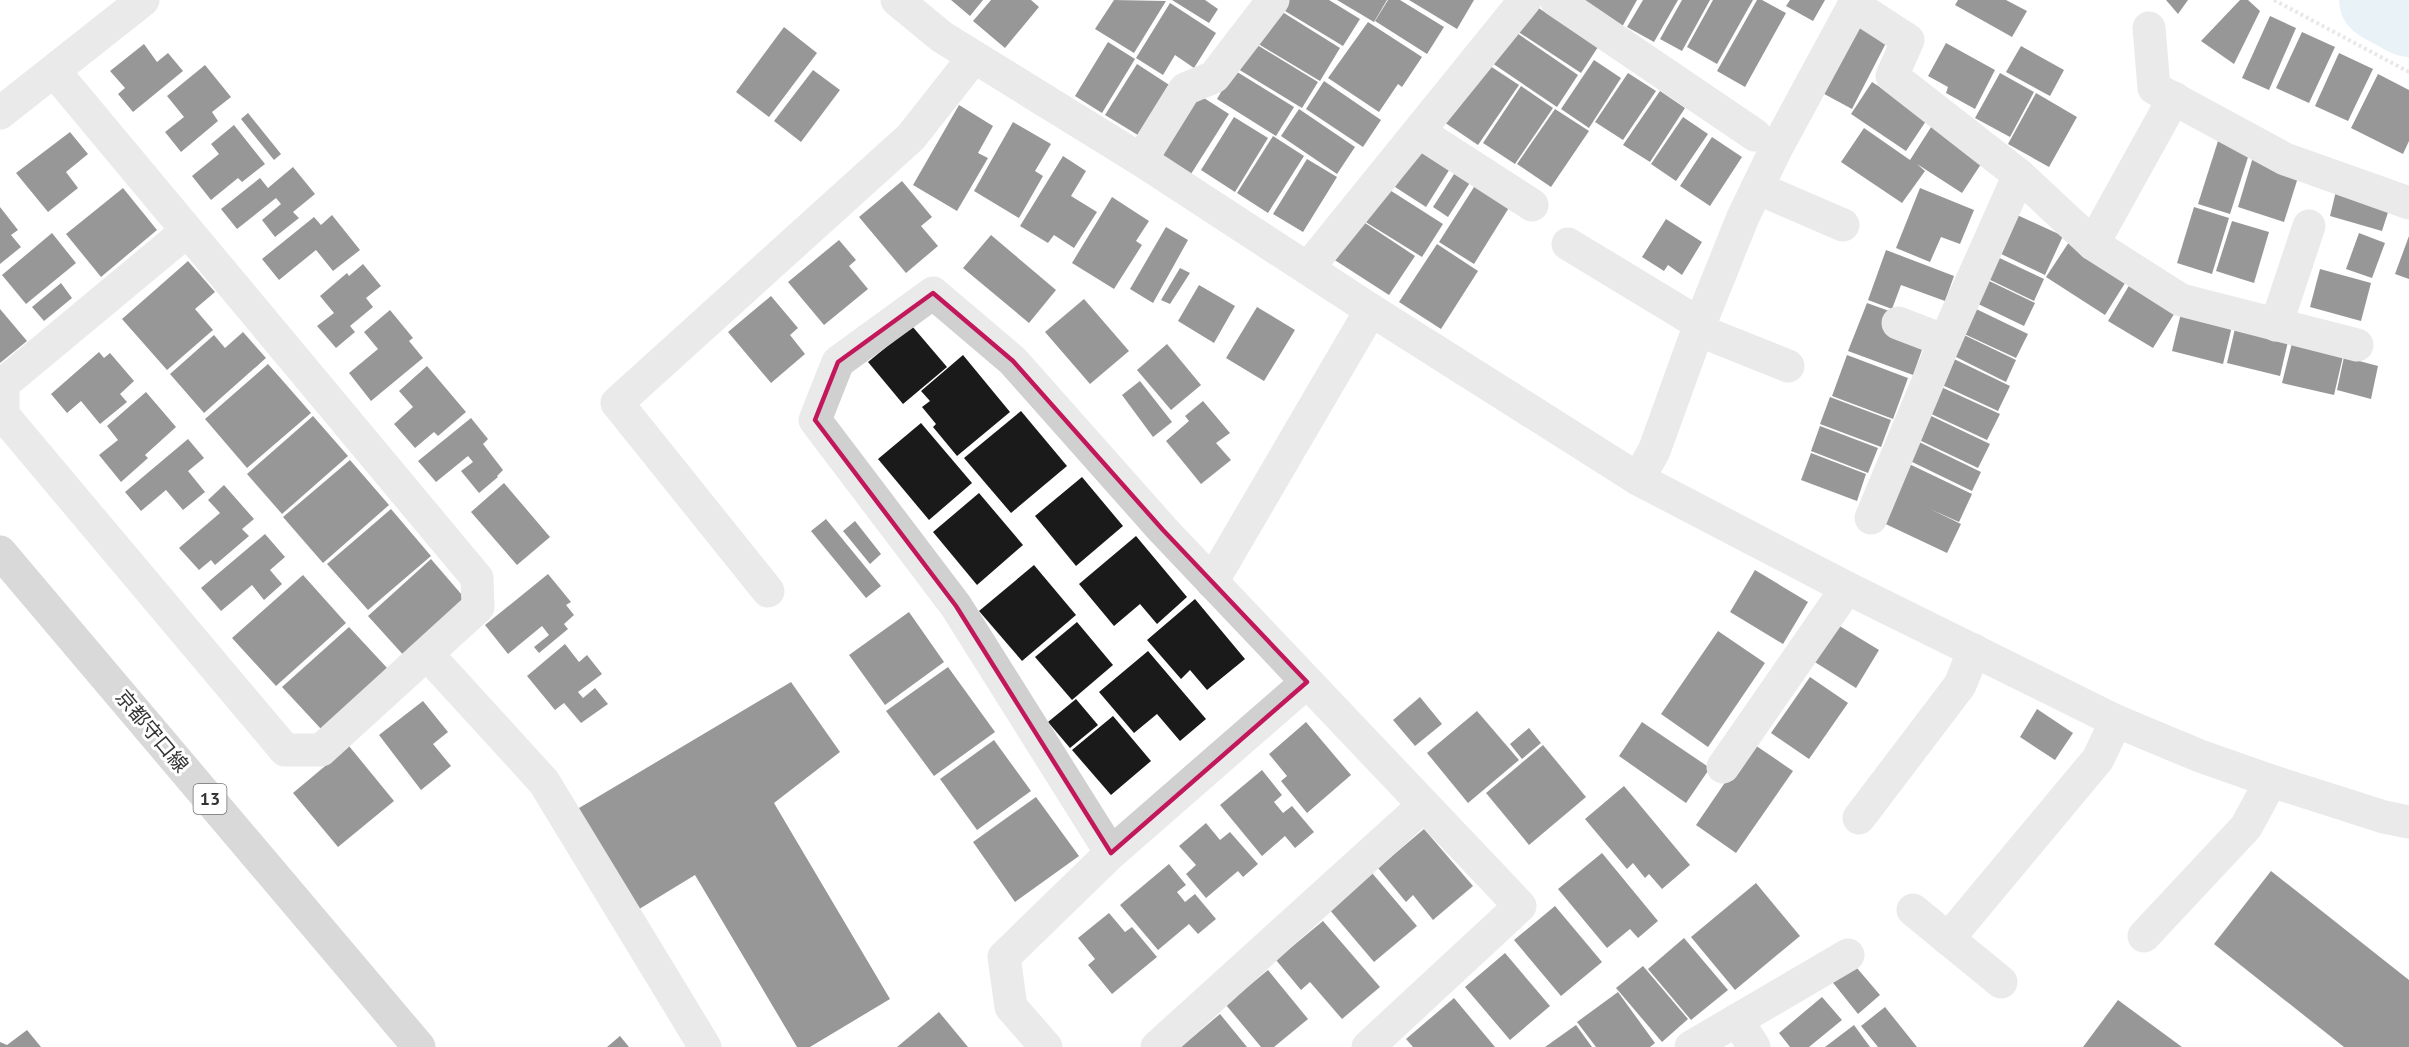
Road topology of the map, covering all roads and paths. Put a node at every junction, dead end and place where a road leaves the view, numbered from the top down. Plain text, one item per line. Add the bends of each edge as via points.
1 (143, 0) edge
2 (897, 0) edge
3 (1273, 0) edge
4 (1525, 0) edge
5 (1556, 0) edge
6 (2274, 0) edge
7 (1855, 2) edge
8 (2149, 28) dead end
9 (974, 57) junction
10 (54, 71) junction
11 (2409, 72) edge
12 (2174, 98) junction
13 (0, 113) edge
14 (1419, 132) junction
15 (1755, 135) dead end
16 (1141, 160) junction
17 (2019, 175) junction
18 (1757, 188) junction
19 (2405, 194) edge
20 (1532, 205) dead end
21 (1843, 225) dead end
22 (2309, 226) dead end
23 (187, 231) junction
24 (1568, 244) dead end
25 (2093, 244) junction
26 (1308, 268) junction
27 (1371, 310) junction
28 (1898, 323) dead end
29 (2276, 325) junction
30 (1699, 327) junction
31 (1945, 341) junction
32 (2357, 345) dead end
33 (1788, 366) dead end
34 (1638, 478) junction
35 (1871, 518) dead end
36 (0, 552) edge
37 (1212, 582) junction
38 (1847, 588) junction
39 (768, 591) dead end
40 (1974, 650) junction
41 (428, 655) junction
42 (1307, 682) junction
43 (2116, 721) junction
44 (1723, 767) dead end
45 (2271, 781) junction
46 (1424, 805) junction
47 (1859, 818) dead end
48 (2409, 822) edge
49 (1111, 853) junction
50 (1913, 910) dead end
51 (2144, 936) dead end
52 (1948, 939) junction
53 (1848, 955) dead end
54 (2001, 982) dead end
55 (1737, 1020) junction
56 (419, 1047) edge
57 (705, 1047) edge
58 (1046, 1047) edge
59 (1157, 1047) edge
60 (1368, 1047) edge
61 (1691, 1047) edge
62 (1754, 1047) edge

1 - 10 street
2 - 9 street
3 - 16 street via 1214,76 1185,89
4 - 14 street
5 - 15 street
6 - 11 path
7 - 17 street via 1908,40 1892,76
7 - 18 street
8 - 12 street via 2154,88
9 - 16 street
9 - 39 street via 911,137 617,403
10 - 13 street
10 - 23 street
12 - 19 street via 2285,159
12 - 25 street
14 - 20 street
14 - 26 street
16 - 26 street
17 - 25 street
17 - 31 street
18 - 21 street
18 - 30 street
22 - 29 street
23 - 41 street via 477,578 478,608
23 - 41 street via 3,384 3,415 285,750 321,750
24 - 30 street
25 - 29 street via 2181,300
26 - 27 street
27 - 34 street
27 - 37 street
28 - 31 street
29 - 32 street
30 - 33 street
30 - 34 street via 1654,451
31 - 35 street
34 - 38 street
36 - 56 main road, 京都守口線 / 13
37 - 42 street
37 - 49 street via 1013,361 933,293 838,362 815,420 956,606
38 - 40 street
38 - 44 street
40 - 43 street
40 - 47 street via 1960,685
41 - 57 street via 544,782
42 - 46 street
42 - 49 street
43 - 45 street
43 - 52 street via 2098,759
45 - 48 street
45 - 51 street via 2246,827
46 - 59 street
46 - 60 street via 1520,906
49 - 58 street via 1004,957 1011,1007
50 - 52 street
52 - 54 street
53 - 55 street
55 - 61 street
55 - 62 street

